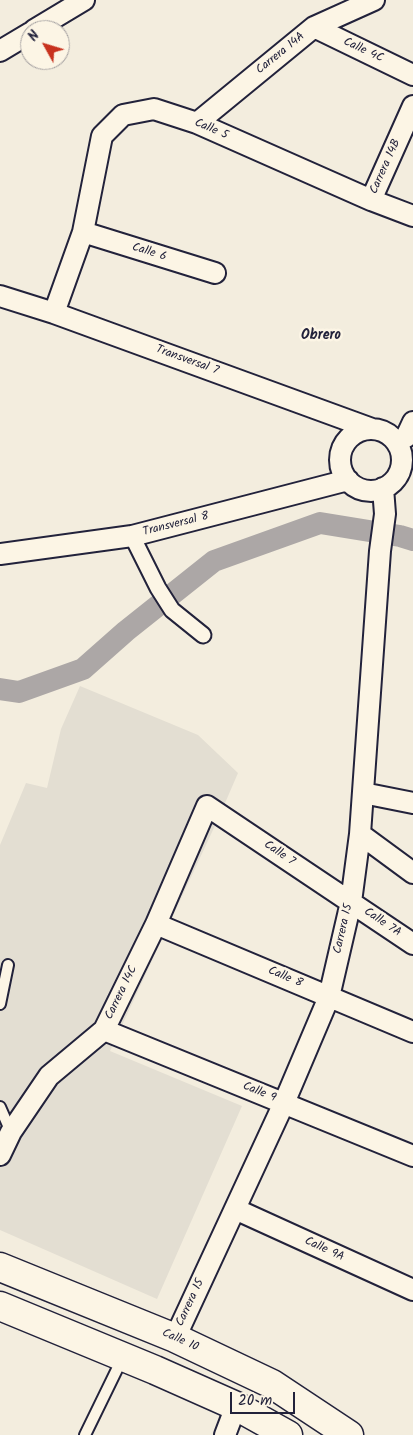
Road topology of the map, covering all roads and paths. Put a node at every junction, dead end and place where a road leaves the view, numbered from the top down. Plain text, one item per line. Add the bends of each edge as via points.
1 (84, 0) edge
2 (374, 0) edge
3 (51, 20) edge
4 (314, 27) junction
5 (20, 39) edge
6 (0, 51) edge
7 (413, 74) edge
8 (413, 106) edge
9 (197, 123) junction
10 (371, 200) junction
11 (413, 216) edge
12 (83, 232) junction
13 (215, 274) dead end
14 (0, 296) edge
15 (54, 313) junction
16 (378, 430) junction
17 (411, 433) edge
18 (348, 480) junction
19 (383, 488) junction
20 (132, 536) junction
21 (0, 554) edge
22 (203, 635) dead end
23 (363, 793) junction
24 (413, 803) edge
25 (207, 806) joint
26 (360, 834) junction
27 (413, 873) edge
28 (351, 902) junction
29 (156, 924) junction
30 (413, 944) edge
31 (8, 966) dead end
32 (329, 996) junction
33 (0, 1004) edge
34 (104, 1030) junction
35 (413, 1032) edge
36 (284, 1103) junction
37 (0, 1107) edge
38 (11, 1132) junction
39 (0, 1155) edge
40 (413, 1156) edge
41 (235, 1209) junction
42 (0, 1267) edge
43 (413, 1290) edge
44 (0, 1306) edge
45 (175, 1338) junction
46 (123, 1357) junction
47 (236, 1406) junction
48 (85, 1435) edge
49 (225, 1435) edge
50 (288, 1435) edge
51 (349, 1435) edge

1 - 3 street
2 - 4 street, Carrera 14A
4 - 7 street, Calle 4C
4 - 9 street, Carrera 14A
5 - 6 street
8 - 10 street, Carrera 14B
9 - 10 street, Calle 5
9 - 12 street, Calle 5 via 154,109 123,115 102,136
10 - 11 street, Calle 5
12 - 13 street, Calle 6
12 - 15 street
14 - 15 street, Transversal 7
15 - 16 street, Transversal 7
16 - 17 street, Transversal 7
16 - 18 street via 360,431 343,447 340,458
16 - 19 street via 393,438 402,457 397,476
18 - 19 street via 364,490
18 - 20 street, Transversal 8
19 - 23 street, Carrera 15 via 385,514
20 - 21 street, Transversal 8
20 - 22 street via 172,610
23 - 24 street
23 - 26 street, Carrera 15
25 - 28 street, Calle 7
25 - 29 street, Carrera 14C
26 - 27 street
26 - 28 street, Carrera 15
28 - 30 street, Calle 7A
28 - 32 street, Carrera 15
29 - 32 street, Calle 8
29 - 34 street, Carrera 14C
31 - 33 lane
32 - 35 street, Calle 8
32 - 36 street, Carrera 15
34 - 36 street, Calle 9
34 - 38 street, Carrera 14C via 50,1076
36 - 40 street, Calle 9
36 - 41 street, Carrera 15
37 - 38 lane
38 - 39 street, Carrera 14C
41 - 43 street, Calle 9A
41 - 45 street, Carrera 15
42 - 45 main road, Calle 10
44 - 46 main road
45 - 51 main road, Calle 10 via 272,1384
46 - 47 main road
46 - 48 lane
47 - 49 street
47 - 50 main road

